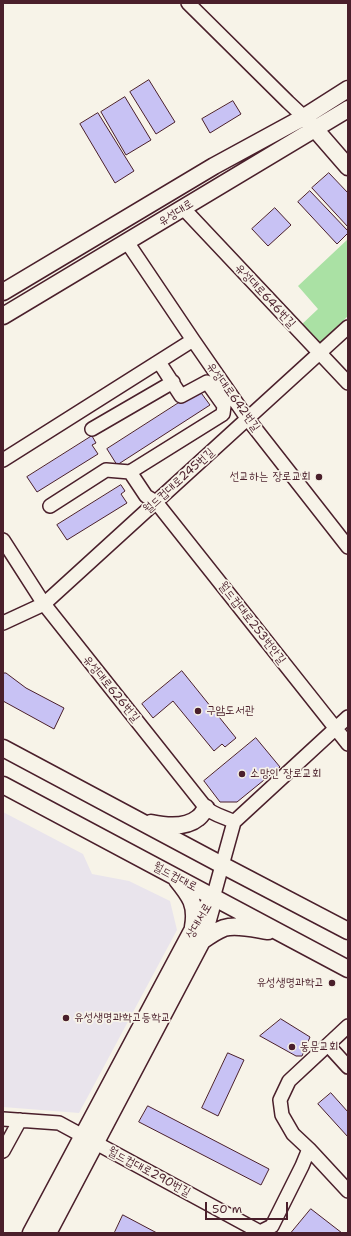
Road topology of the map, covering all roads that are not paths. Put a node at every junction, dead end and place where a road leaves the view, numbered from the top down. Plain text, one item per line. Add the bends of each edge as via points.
1 (188, 3) edge
2 (348, 89) edge
3 (348, 109) edge
4 (304, 117) junction
5 (315, 130) junction
6 (348, 167) edge
7 (183, 208) junction
8 (127, 242) junction
9 (3, 292) edge
10 (3, 316) edge
11 (348, 327) edge
12 (193, 340) junction
13 (319, 353) junction
14 (159, 362) junction
15 (173, 382) junction
16 (348, 383) edge
17 (247, 418) junction
18 (92, 429) dead end
19 (3, 460) edge
20 (130, 472) junction
21 (156, 502) junction
22 (50, 506) dead end
23 (3, 540) edge
24 (348, 546) edge
25 (44, 604) junction
26 (3, 624) edge
27 (348, 717) edge
28 (335, 729) junction
29 (348, 744) edge
30 (3, 748) edge
31 (3, 785) edge
32 (206, 808) junction
33 (140, 821) junction
34 (234, 822) junction
35 (222, 865) junction
36 (174, 877) junction
37 (213, 898) junction
38 (278, 931) junction
39 (348, 931) edge
40 (197, 937) junction
41 (348, 969) edge
42 (348, 1026) edge
43 (328, 1046) junction
44 (348, 1067) edge
45 (3, 1119) edge
46 (20, 1120) junction
47 (89, 1140) junction
48 (309, 1149) junction
49 (3, 1151) edge
50 (348, 1191) edge
51 (31, 1233) edge
52 (48, 1233) edge

1 - 4 street
2 - 4 street, 유성대로
3 - 5 street, 유성대로
4 - 5 street
4 - 9 street, 유성대로 via 214,166
5 - 6 street
5 - 7 street, 유성대로
7 - 8 street, 유성대로
7 - 13 street, 유성대로646번길
8 - 10 street, 유성대로
8 - 12 street, 유성대로642번길
11 - 13 street, 월드컵대로245번길
12 - 14 street
12 - 17 street, 유성대로642번길
13 - 16 street, 유성대로646번길
13 - 17 street, 월드컵대로245번길
14 - 15 street
14 - 19 street
15 - 18 street
15 - 20 street via 182,396 207,382 224,406 223,414
17 - 21 street, 월드컵대로245번길
17 - 24 street, 유성대로642번길
20 - 21 street, 월드컵대로253번안길 via 146,496
20 - 22 street via 106,470
21 - 25 street, 월드컵대로245번길
21 - 28 street, 월드컵대로253번안길
23 - 25 street, 유성대로626번길
25 - 26 street, 월드컵대로245번길
25 - 32 street, 유성대로626번길
27 - 28 street
28 - 29 street, 월드컵대로253번안길
28 - 34 street
30 - 33 street
31 - 36 street, 월드컵대로
32 - 33 street via 199,818 185,824 164,826
32 - 34 street, 유성대로626번길
33 - 35 street
34 - 35 street
35 - 37 street
35 - 39 street
36 - 37 street, 월드컵대로
36 - 40 street via 188,893 194,907
37 - 38 street, 월드컵대로
37 - 40 street, 상대서로 via 201,914
38 - 40 street via 237,926
38 - 41 street, 월드컵대로
40 - 47 street, 상대서로
42 - 43 street
43 - 44 street
43 - 48 street via 289,1081 280,1100 282,1116 293,1134
45 - 46 street
46 - 47 street via 58,1123
46 - 49 street
47 - 48 street, 월드컵대로290번길 via 260,1232 272,1226
47 - 51 street, 상대서로
47 - 52 street, 상대서로
48 - 50 street

